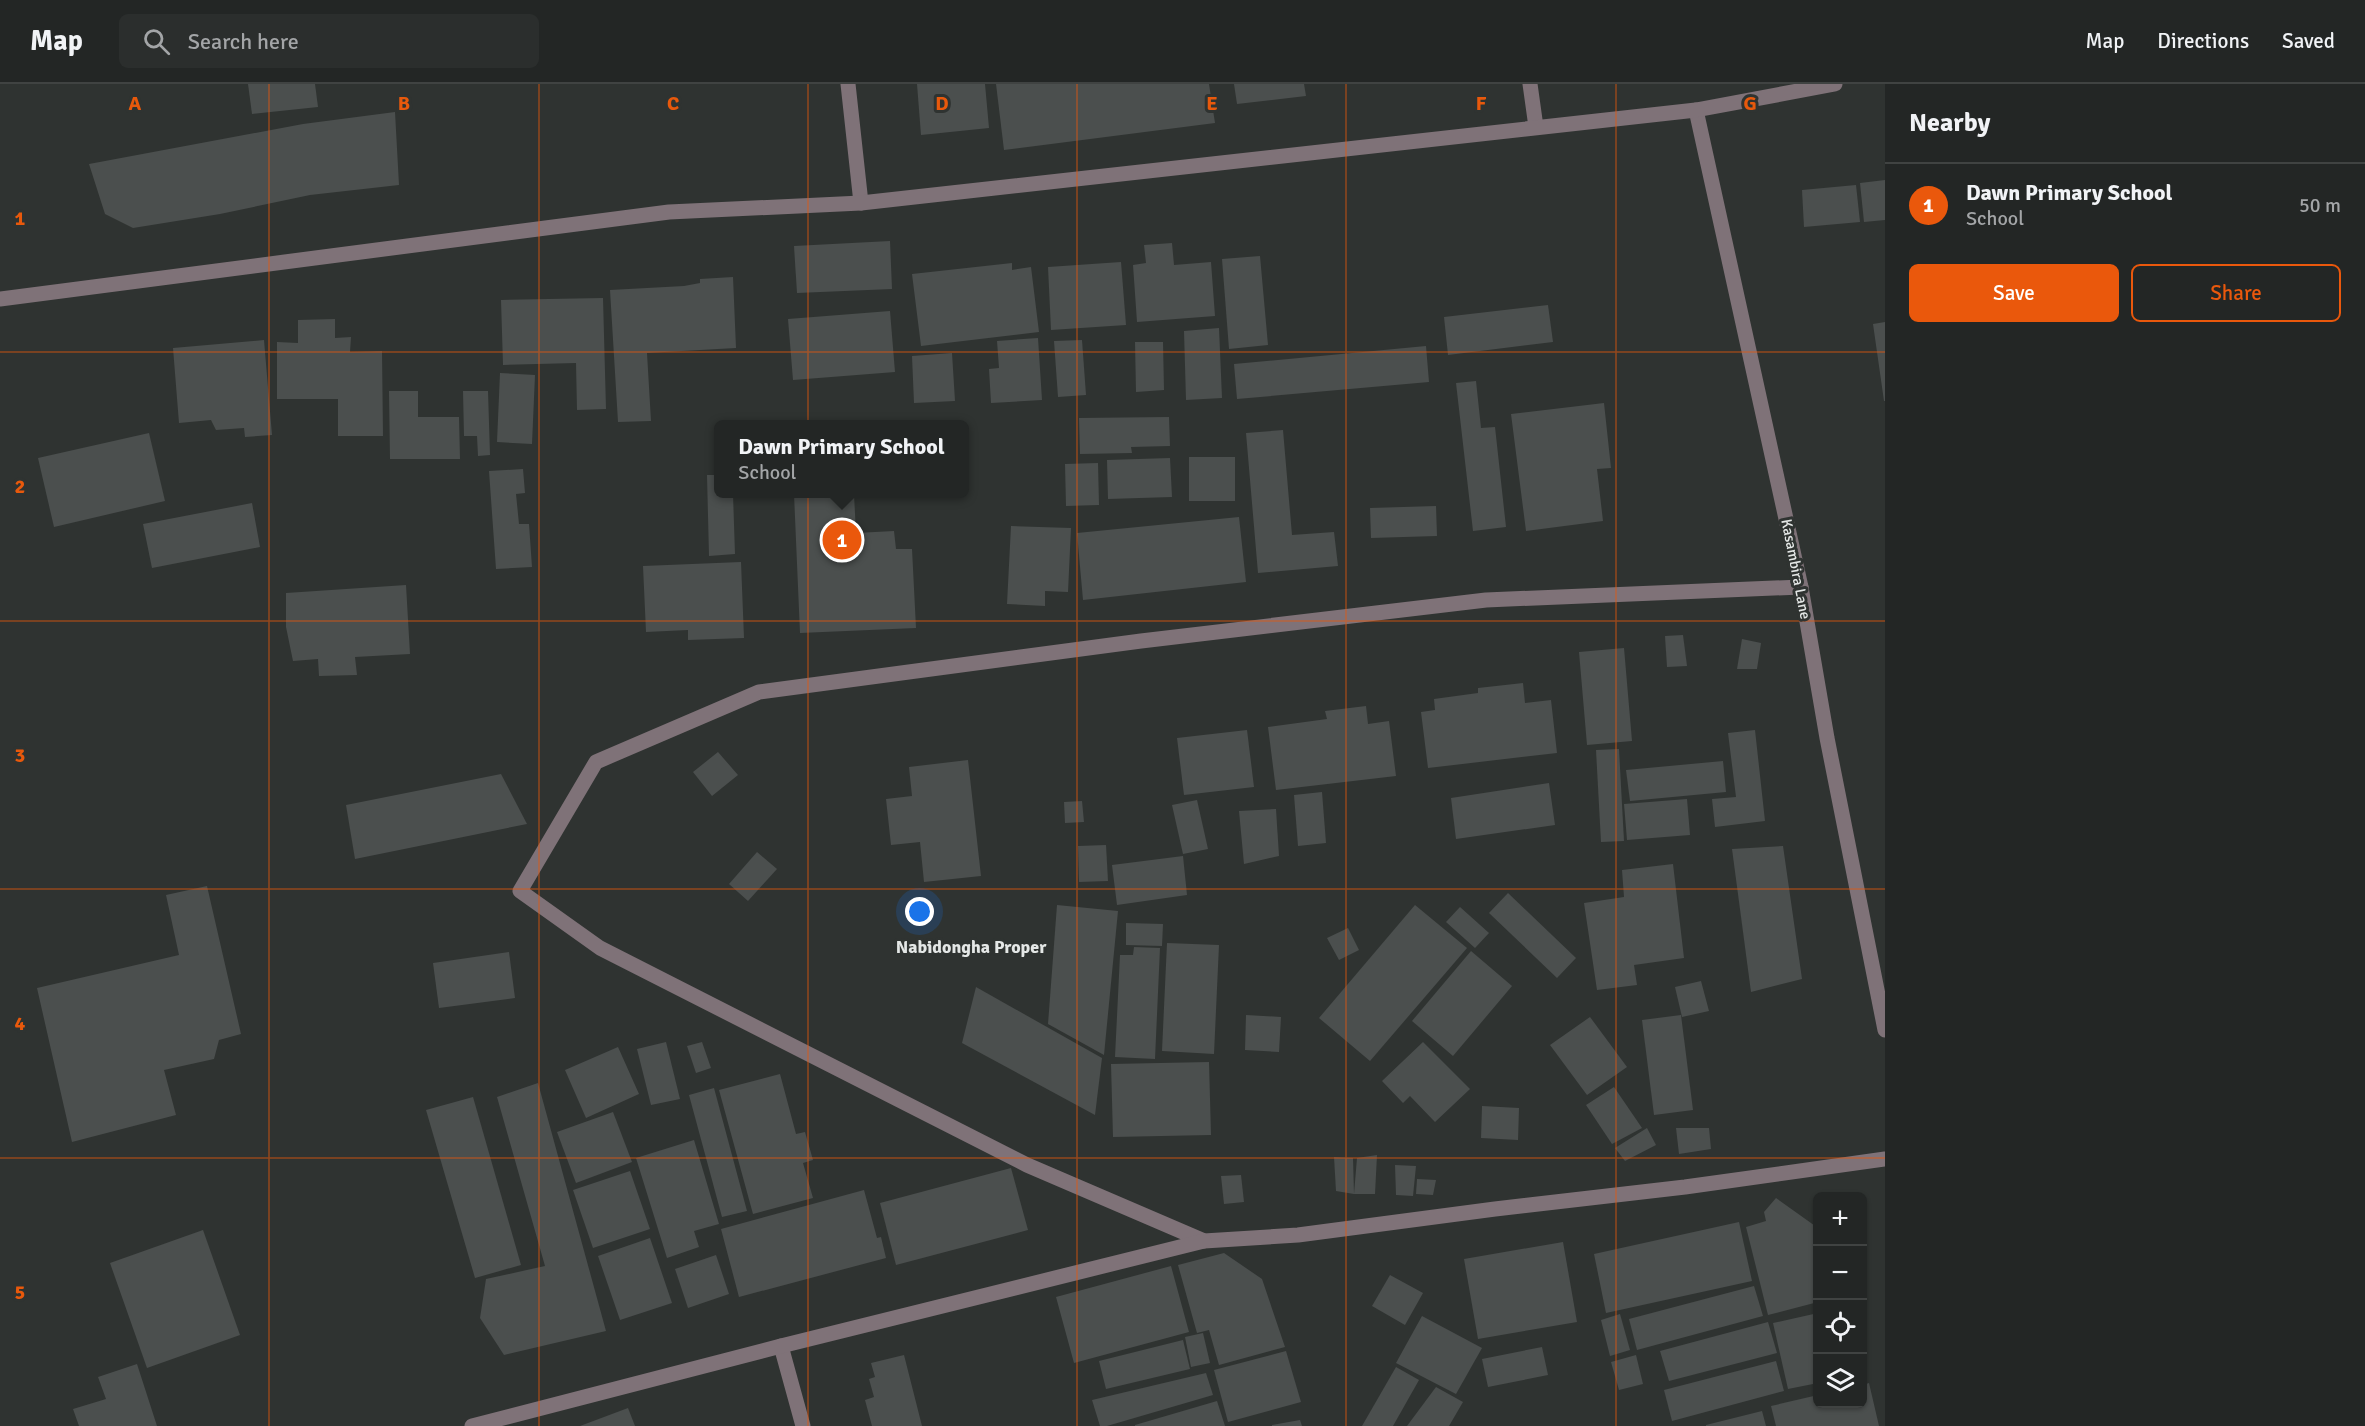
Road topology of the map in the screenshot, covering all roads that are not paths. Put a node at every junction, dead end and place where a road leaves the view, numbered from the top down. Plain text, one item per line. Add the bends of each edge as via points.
1 (848, 84) edge
2 (1530, 84) edge
3 (1835, 84) edge
4 (1696, 110) junction
5 (1536, 127) junction
6 (861, 203) junction
7 (0, 299) edge
8 (1801, 586) junction
9 (1885, 1030) edge
10 (1885, 1159) edge
11 (1204, 1241) junction
12 (781, 1346) junction
13 (472, 1426) edge
14 (803, 1426) edge

1 - 6 street
2 - 5 street
3 - 4 street
4 - 5 street
4 - 8 street, Kasambira Lane
5 - 6 street
6 - 7 street via 669,212
8 - 9 street, Kasambira Lane
8 - 11 street via 1486,600 759,692 596,762 520,891 600,948 1027,1165
10 - 11 street via 1298,1235
11 - 12 street
12 - 13 street
12 - 14 street

